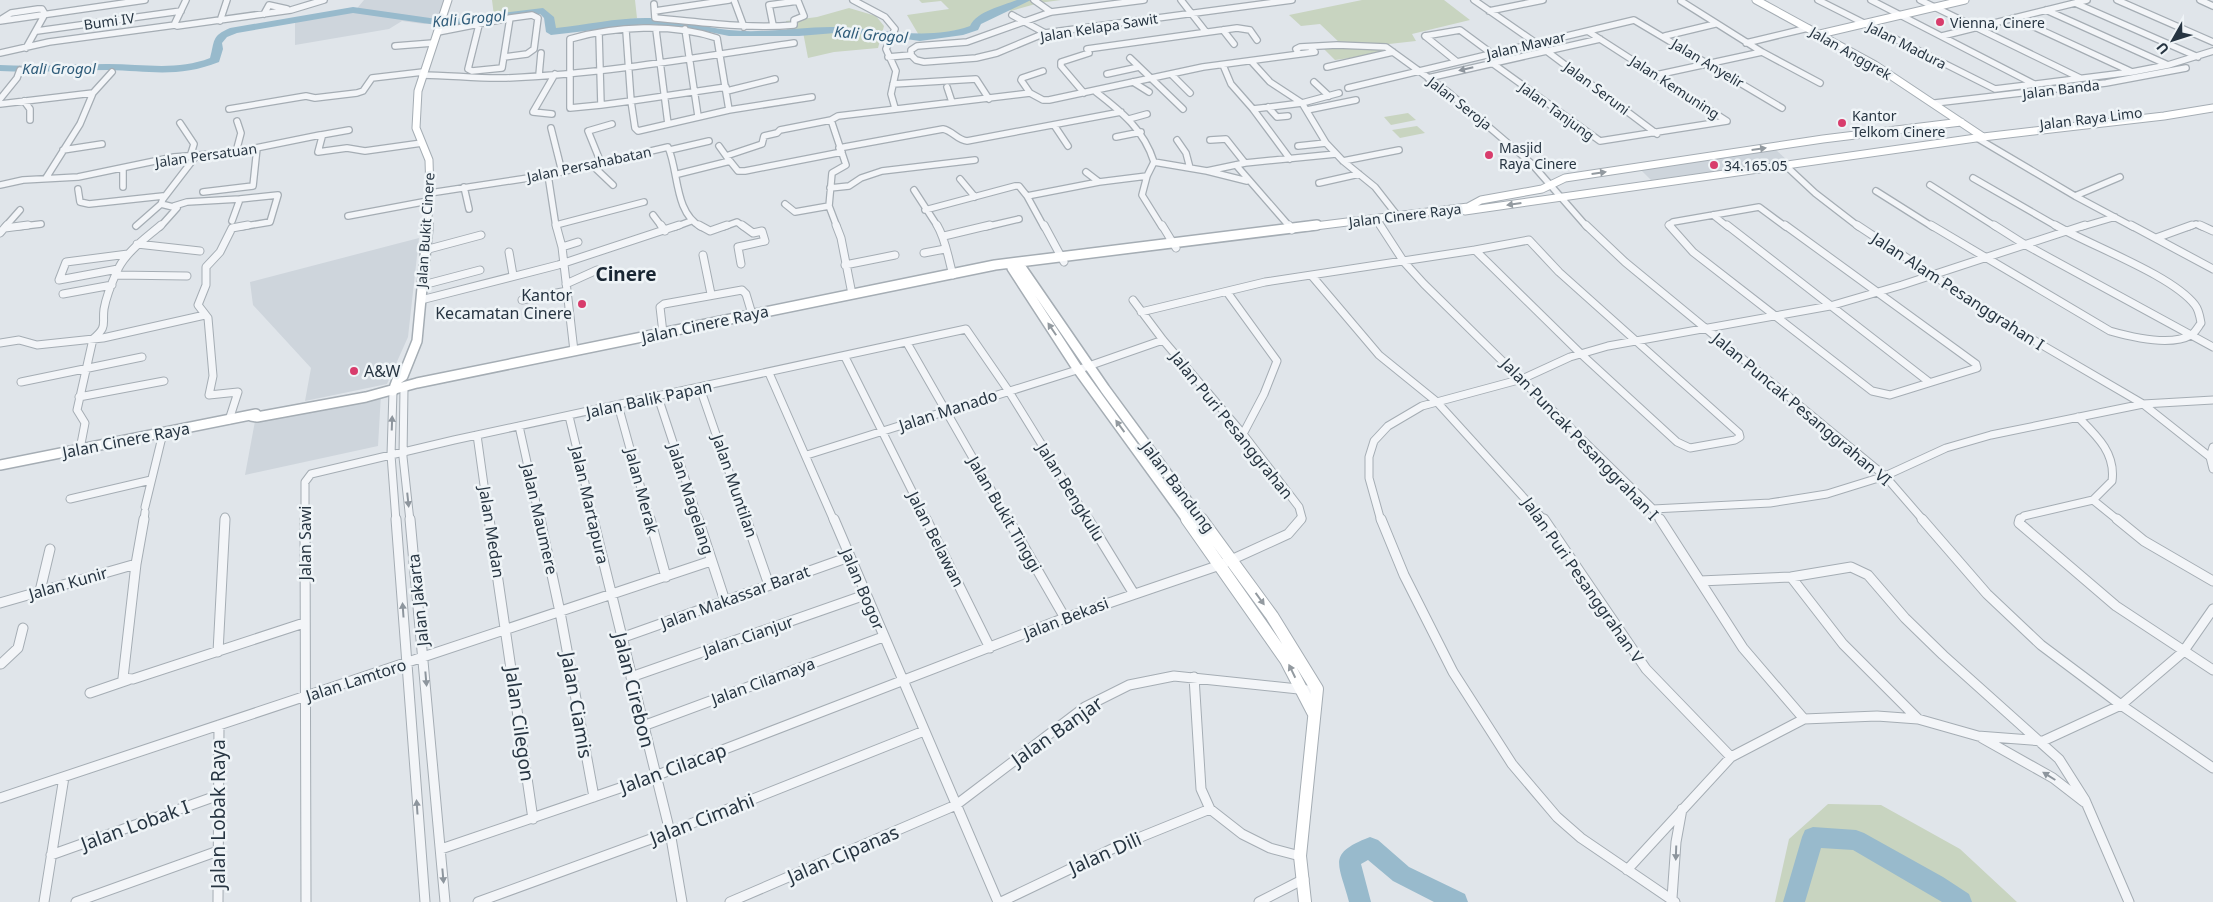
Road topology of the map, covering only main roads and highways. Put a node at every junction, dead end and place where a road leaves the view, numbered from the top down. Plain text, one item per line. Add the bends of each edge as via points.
1 (448, 0) edge
2 (1756, 0) edge
3 (1965, 0) edge
4 (1820, 34) junction
5 (2213, 102) edge
6 (2198, 105) junction
7 (2211, 110) edge
8 (1958, 122) junction
9 (1976, 136) junction
10 (1398, 218) junction
11 (1377, 221) junction
12 (1175, 247) junction
13 (1064, 259) junction
14 (993, 267) junction
15 (1017, 267) junction
16 (1084, 367) junction
17 (399, 385) junction
18 (0, 465) edge
19 (1314, 714) junction
20 (1305, 902) edge

1 - 17 main road, Jalan Bukit Cinere via 422,74 415,114 416,128 429,159 429,197 416,341
2 - 4 main road, Jalan Anggrek
3 - 4 main road
4 - 8 main road, Jalan Anggrek via 1876,65
5 - 6 main road, Jalan Raya Limo
6 - 7 main road
6 - 9 main road, Jalan Raya Limo
7 - 9 main road, Jalan Raya Limo
8 - 9 main road, Jalan Anggrek
10 -> 8 main road, Jalan Cinere Raya via 1468,207 1481,200 1542,189 1565,178
9 -> 10 main road, Jalan Cinere Raya via 1903,149
10 - 11 main road, Jalan Cinere Raya
11 - 12 main road, Jalan Cinere Raya
11 - 12 main road, Jalan Cinere Raya
12 - 13 main road, Jalan Cinere Raya
13 - 14 main road, Jalan Cinere Raya
13 - 15 main road, Jalan Cinere Raya
14 - 15 main road, Jalan Cinere Raya
14 - 17 main road, Jalan Cinere Raya
15 - 16 main road, Jalan Bandung
19 -> 16 main road, Jalan Bandung via 1287,662
16 -> 19 main road, Jalan Bandung via 1272,616 1317,691
17 - 18 main road, Jalan Cinere Raya via 266,415
19 - 20 main road via 1300,856

